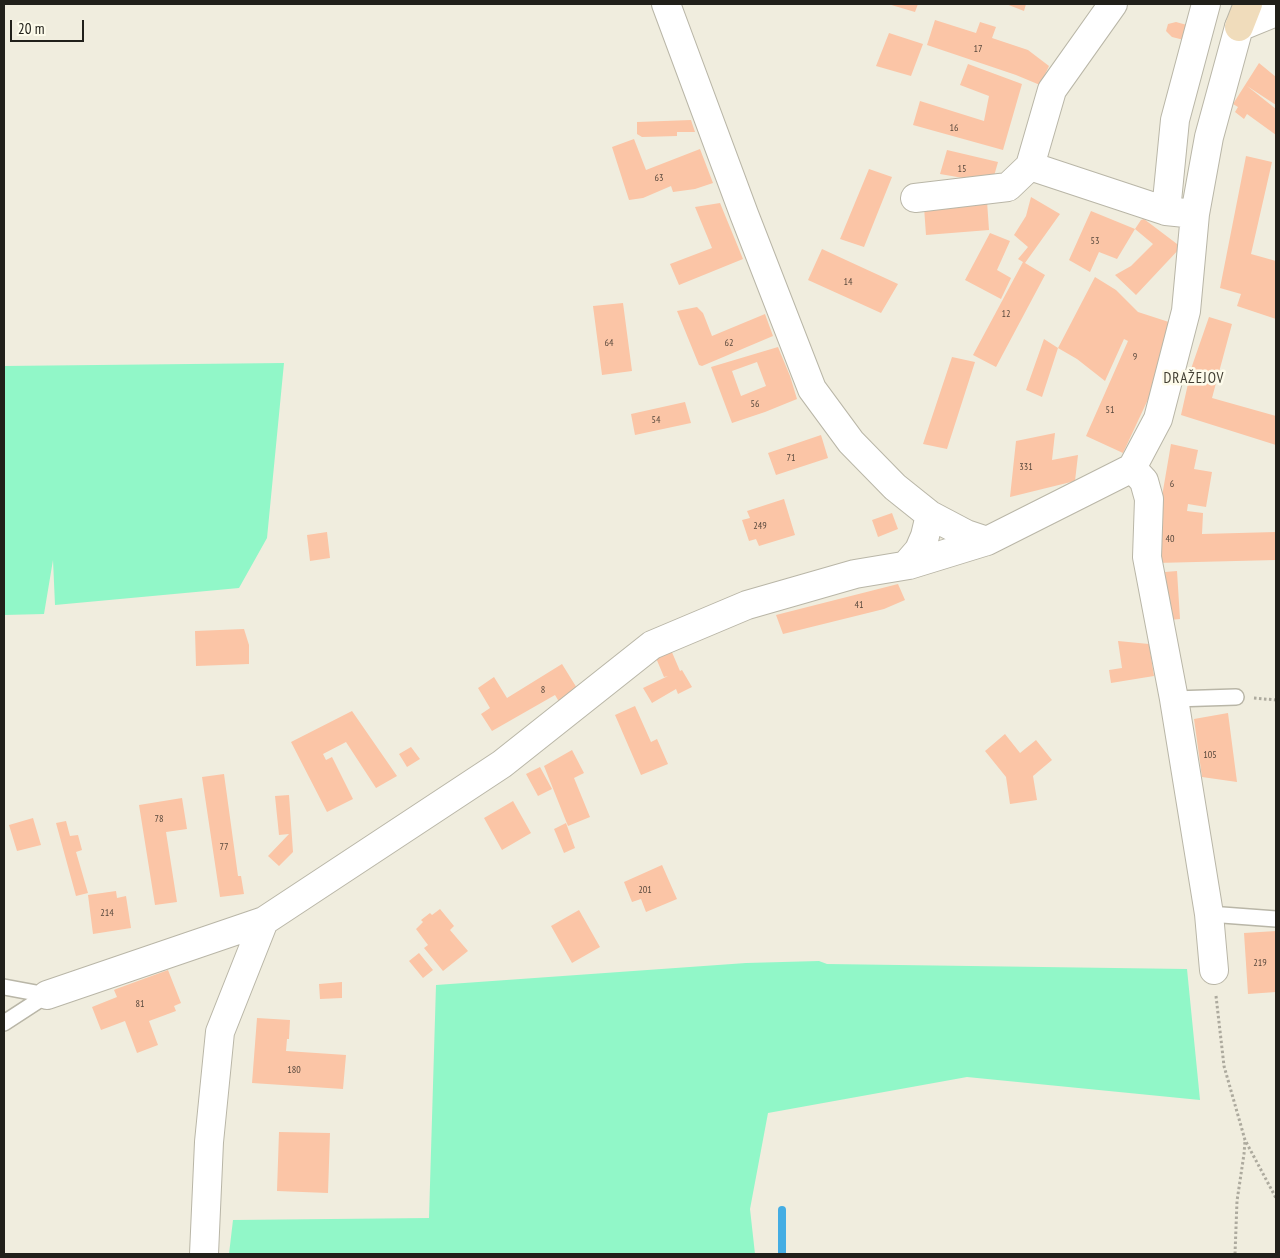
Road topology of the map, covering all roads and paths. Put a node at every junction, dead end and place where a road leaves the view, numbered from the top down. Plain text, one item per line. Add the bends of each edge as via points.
1 (666, 4) edge
2 (1113, 4) edge
3 (1206, 4) edge
4 (1276, 12) edge
5 (1243, 15) edge
6 (1030, 166) junction
7 (915, 198) dead end
8 (1166, 210) junction
9 (1195, 214) junction
10 (1132, 468) junction
11 (930, 515) junction
12 (987, 541) junction
13 (906, 565) junction
14 (1236, 697) dead end
15 (1174, 699) junction
16 (1209, 914) junction
17 (1276, 919) edge
18 (264, 921) junction
19 (1214, 970) joint
20 (4, 987) edge
21 (48, 995) junction
22 (4, 1023) edge
23 (1245, 1140) junction
24 (1276, 1198) edge
25 (204, 1254) edge
26 (1235, 1254) edge

1 - 11 street via 812,389 851,442 895,487
2 - 6 street via 1052,90
3 - 8 street via 1175,120
4 - 5 street
5 - 9 street via 1209,137
6 - 7 street via 1008,187
6 - 8 street
8 - 9 street
9 - 10 street via 1186,311 1158,419
10 - 12 street
10 - 15 street via 1144,481 1149,499 1147,557
11 - 12 street
11 - 13 street via 925,536
12 - 13 street
13 - 18 street via 856,574 747,605 652,645 502,764
14 - 15 lane
15 - 16 street
16 - 17 lane
16 - 19 street
18 - 21 street
18 - 25 street via 220,1032 209,1142
19 - 23 path via 1224,1066
20 - 21 lane
21 - 22 lane
23 - 24 path
23 - 26 path via 1237,1201

